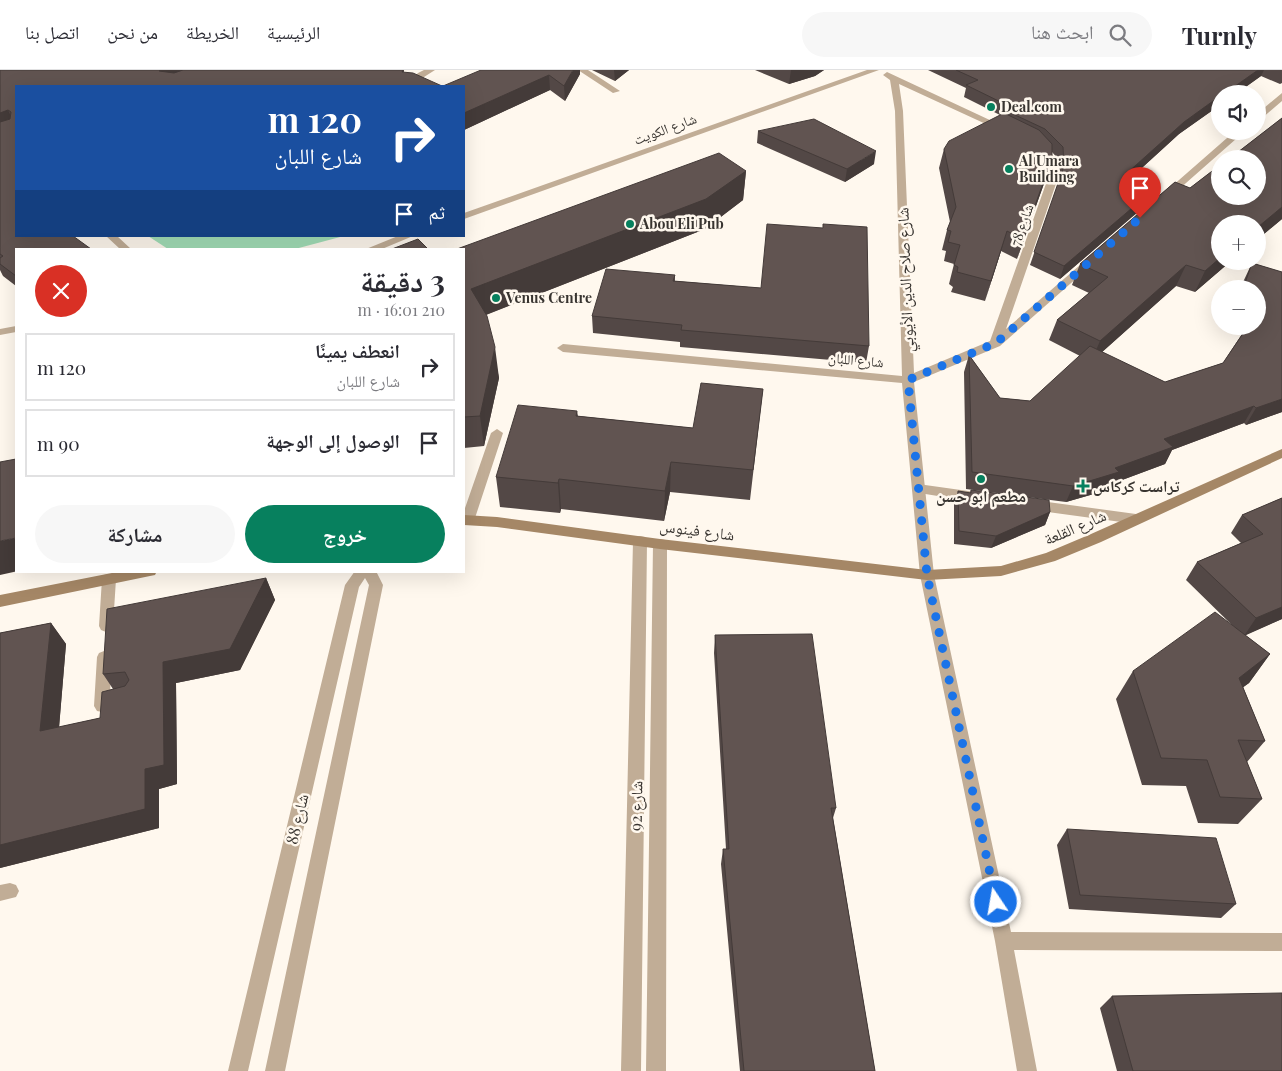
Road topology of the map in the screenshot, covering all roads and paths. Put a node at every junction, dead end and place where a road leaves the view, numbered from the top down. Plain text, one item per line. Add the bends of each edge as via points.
1 (410, 70) edge
2 (431, 70) edge
3 (582, 70) edge
4 (876, 70) edge
5 (421, 75) junction
6 (894, 78) junction
7 (411, 85) edge
8 (616, 91) dead end
9 (1282, 96) edge
10 (1266, 110) edge
11 (1013, 133) edge
12 (1231, 140) edge
13 (1030, 141) edge
14 (1160, 202) edge
15 (465, 216) edge
16 (112, 237) edge
17 (372, 237) edge
18 (405, 237) edge
19 (382, 245) junction
20 (125, 248) edge
21 (374, 248) edge
22 (1100, 253) edge
23 (15, 329) edge
24 (0, 332) edge
25 (996, 343) junction
26 (563, 348) dead end
27 (908, 380) junction
28 (497, 433) dead end
29 (1282, 453) edge
30 (918, 489) junction
31 (988, 499) edge
32 (1017, 503) edge
33 (1136, 519) junction
34 (465, 520) edge
35 (640, 541) junction
36 (660, 544) junction
37 (140, 573) edge
38 (361, 573) edge
39 (370, 573) edge
40 (927, 575) junction
41 (109, 579) junction
42 (0, 601) edge
43 (125, 701) edge
44 (1004, 941) junction
45 (1282, 942) edge
46 (238, 1071) edge
47 (275, 1071) edge
48 (631, 1071) edge
49 (656, 1071) edge
50 (1027, 1071) edge

1 - 5 street
2 - 5 street
3 - 8 street
4 - 6 street
4 - 15 street, شارع الكويت
5 - 7 street
6 - 11 street
6 - 27 street, شارع صلاح الدين الأيوبي via 900,111
9 - 10 street
12 - 14 street
13 - 25 street, شارع 78 via 1053,161 1053,178
16 - 20 street
17 - 19 street
18 - 19 street
19 - 21 street
22 - 25 street, شارع اللبان
23 - 24 street
25 - 27 street, شارع اللبان
26 - 27 street, شارع اللبان
27 - 30 street, شارع صلاح الدين الأيوبي
28 - 34 street
29 - 33 main road, شارع القلعة
30 - 31 street
30 - 40 street, شارع صلاح الدين الأيوبي
32 - 33 street
33 - 40 main road, شارع القلعة via 1050,557 1001,571
34 - 35 main road, شارع فينوس
35 - 36 main road, شارع فينوس
35 - 48 street, شارع 92
36 - 40 main road, شارع فينوس
36 - 49 street, شارع 92
37 - 41 main road
38 - 46 street, شارع 88 via 352,584
39 - 47 street, شارع 88 via 376,585
40 - 44 street, شارع صلاح الدين الأيوبي
41 - 42 main road
41 - 43 street via 102,706
44 - 45 street
44 - 50 street, شارع صلاح الدين الأيوبي

